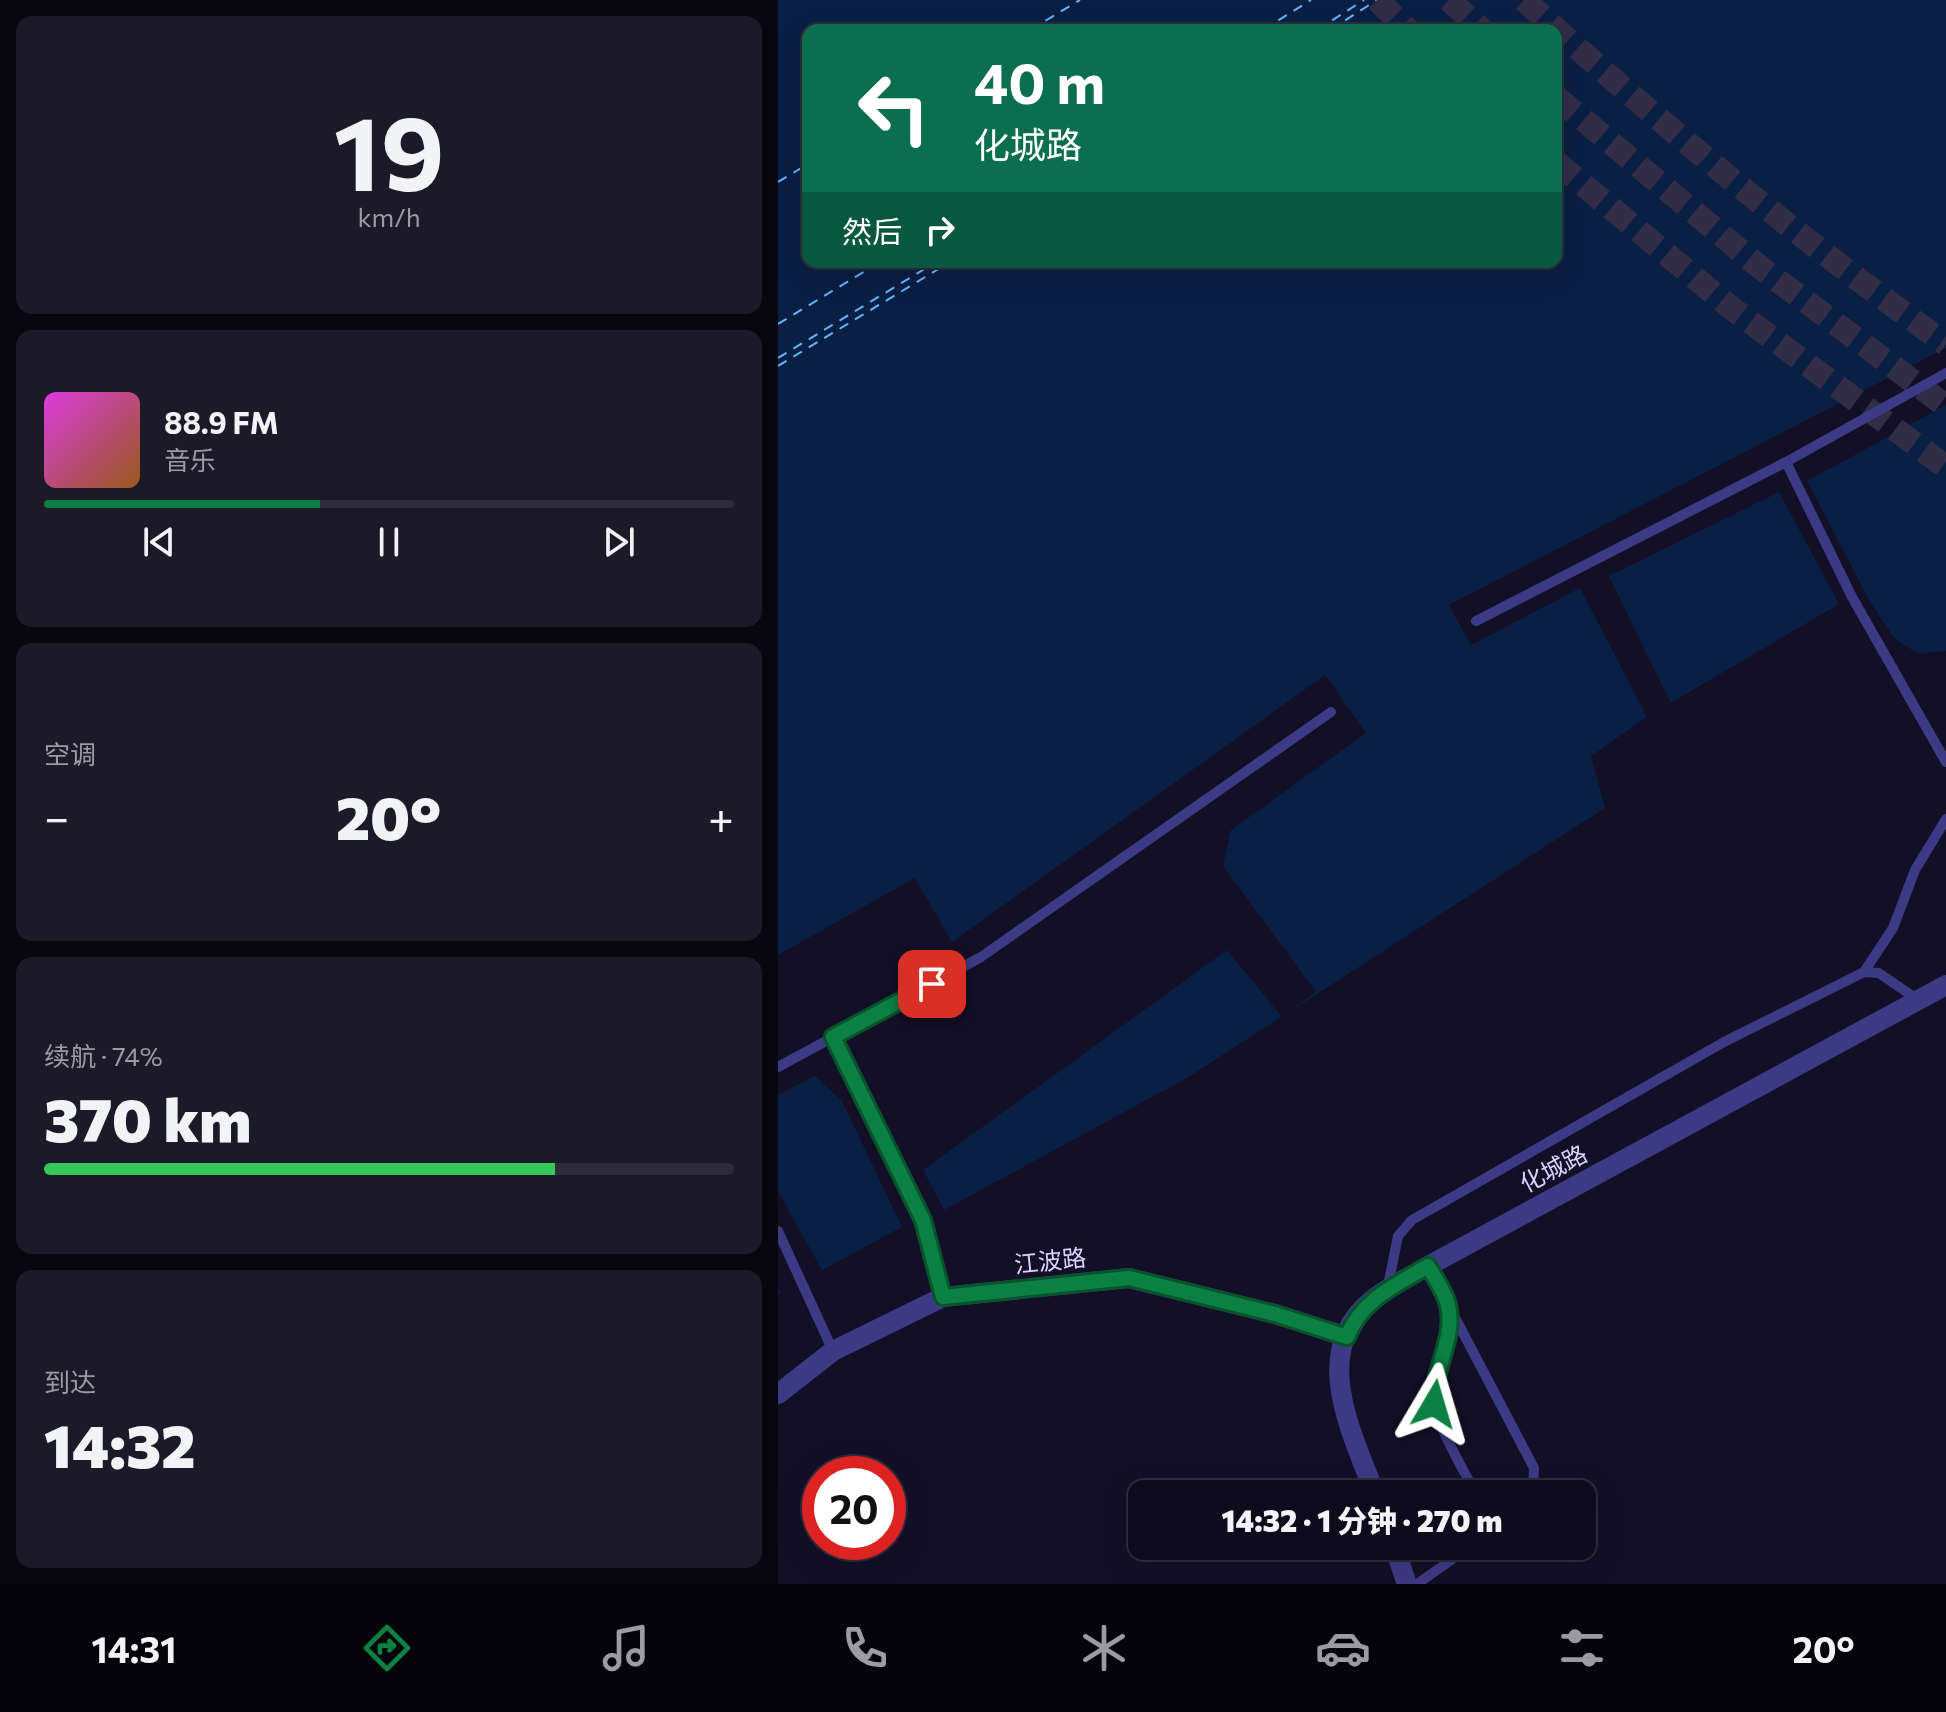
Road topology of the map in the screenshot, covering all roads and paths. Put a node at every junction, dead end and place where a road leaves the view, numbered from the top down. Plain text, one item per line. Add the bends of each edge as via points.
1 (1946, 373) edge
2 (1786, 462) junction
3 (1476, 621) dead end
4 (1331, 712) dead end
5 (1946, 762) edge
6 (1946, 819) edge
7 (1864, 972) junction
8 (1946, 985) edge
9 (1918, 1000) junction
10 (833, 1037) junction
11 (778, 1067) edge
12 (778, 1231) edge
13 (1428, 1266) junction
14 (1387, 1291) junction
15 (943, 1297) junction
16 (1448, 1303) junction
17 (1347, 1337) junction
18 (833, 1351) junction
19 (778, 1394) edge
20 (1370, 1480) edge
21 (1469, 1480) edge
22 (1534, 1480) edge
23 (1399, 1560) edge
24 (1451, 1560) edge
25 (1407, 1584) edge
26 (1417, 1584) edge

1 - 2 lane
2 - 3 lane
2 - 5 lane via 1852,597
4 - 10 lane via 981,957
6 - 7 lane via 1915,870 1893,928
7 - 9 lane via 1879,973
7 - 14 lane via 1724,1042 1412,1220 1398,1236
8 - 9 street, 化城路
9 - 13 street, 化城路
10 - 11 lane
10 - 15 lane via 923,1220
12 - 18 lane
13 - 14 street, 化城路
13 - 16 lane
14 - 17 street, 化城路 via 1370,1301
15 - 17 street, 江波路 via 1129,1278
15 - 18 street, 江波路
16 - 21 lane via 1450,1326 1433,1387 1434,1404
16 - 22 lane via 1534,1468
17 - 20 street, 化城路 via 1339,1355 1341,1404
18 - 19 street, 江波路
23 - 25 street
24 - 26 lane

